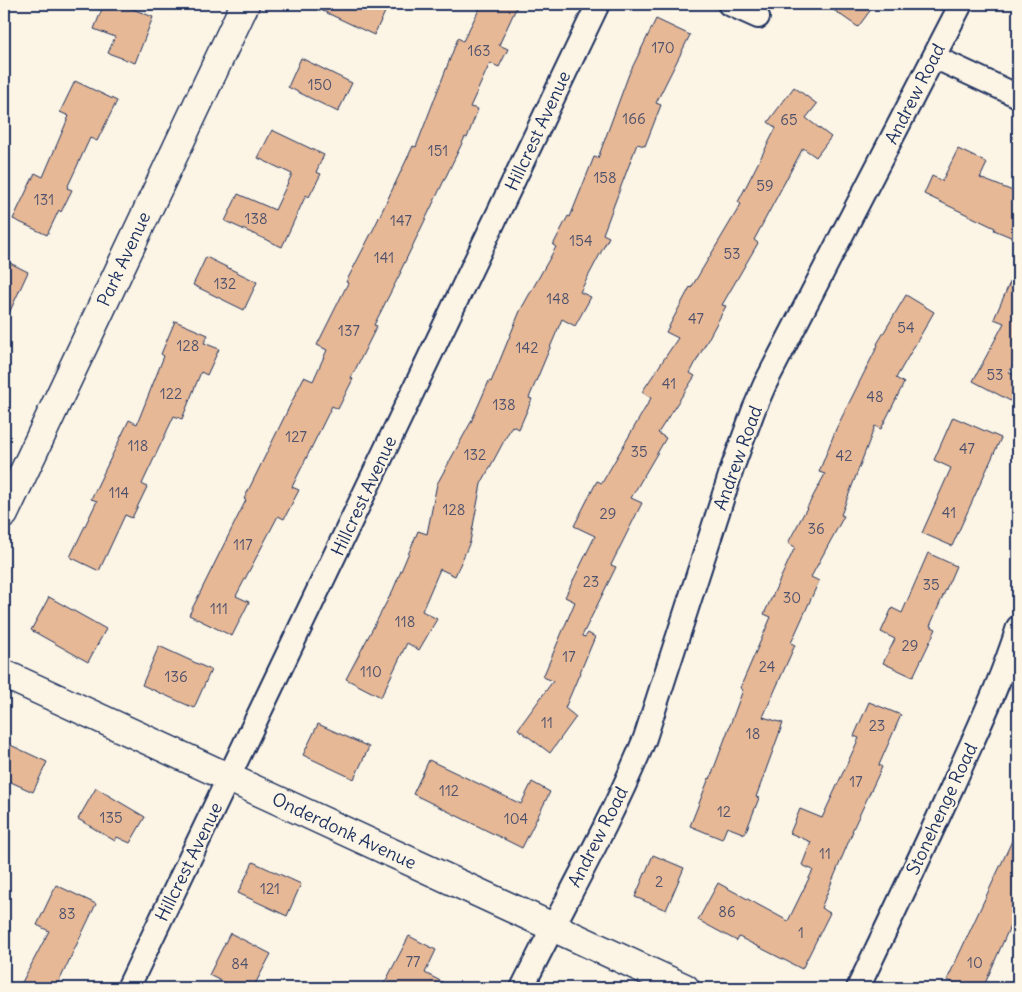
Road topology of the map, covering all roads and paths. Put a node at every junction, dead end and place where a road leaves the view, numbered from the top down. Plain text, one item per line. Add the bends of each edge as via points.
1 (245, 4) edge
2 (598, 4) edge
3 (729, 4) edge
4 (961, 4) edge
5 (758, 18) dead end
6 (934, 57) junction
7 (1018, 96) edge
8 (4, 514) edge
9 (1018, 627) edge
10 (4, 674) edge
11 (229, 778) junction
12 (552, 927) junction
13 (128, 988) edge
14 (522, 988) edge
15 (685, 988) edge
16 (858, 988) edge

1 - 8 street, Park Avenue
2 - 11 street, Hillcrest Avenue
3 - 5 street
4 - 6 street, Andrew Road
6 - 7 street
6 - 12 street, Andrew Road via 754,409 645,738
9 - 16 street, Stonehenge Road via 987,710
10 - 11 street, Onderdonk Avenue
11 - 12 street, Onderdonk Avenue
11 - 13 street, Hillcrest Avenue
12 - 14 street, Andrew Road
12 - 15 street, Onderdonk Avenue

